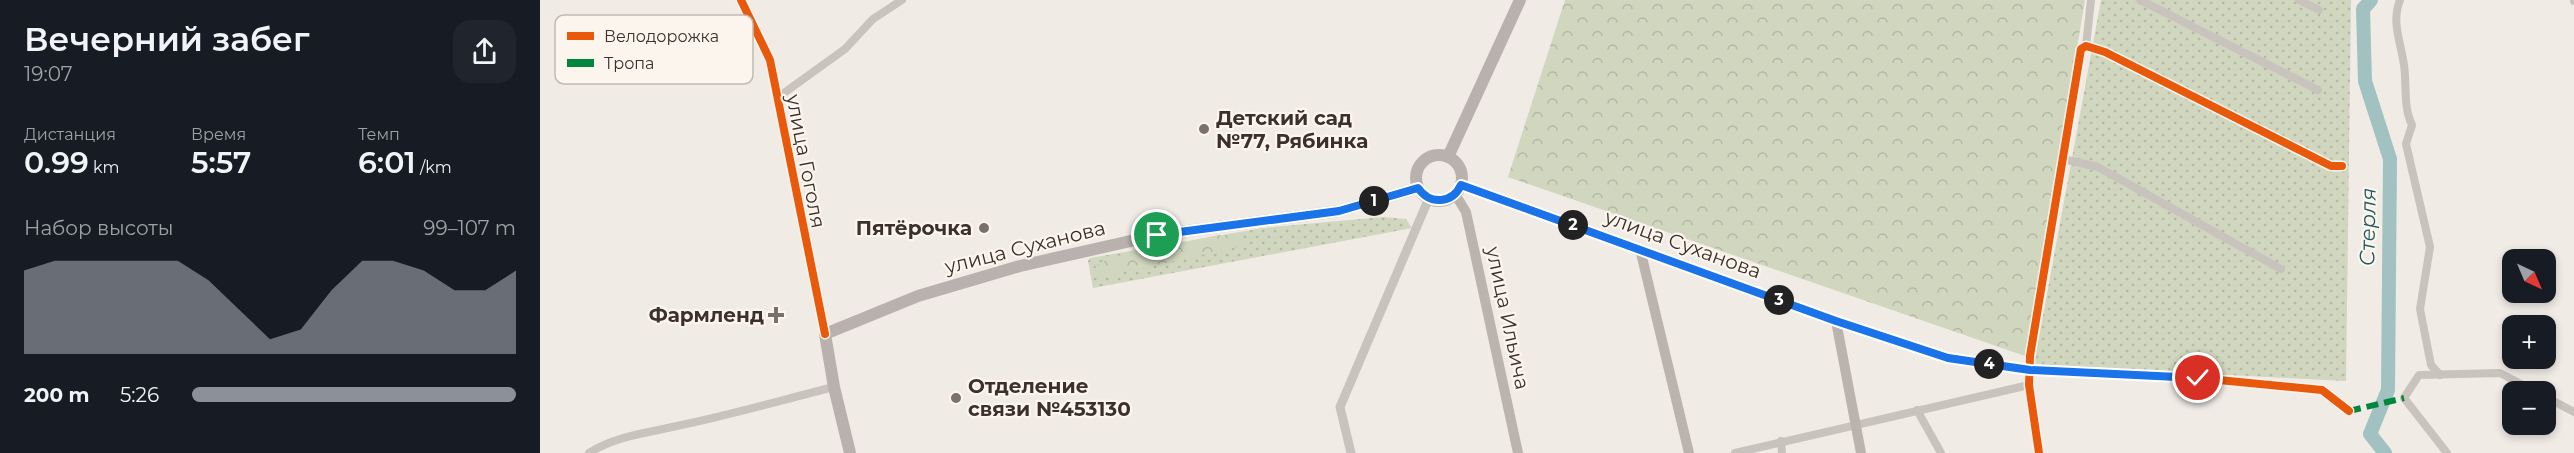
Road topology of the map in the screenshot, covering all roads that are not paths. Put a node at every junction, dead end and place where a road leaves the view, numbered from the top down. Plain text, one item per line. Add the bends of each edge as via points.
1 (741, 0) edge
2 (902, 0) edge
3 (1520, 0) edge
4 (2091, 0) edge
5 (2140, 0) edge
6 (2299, 0) edge
7 (2400, 0) edge
8 (2319, 10) dead end
9 (748, 15) edge
10 (753, 25) edge
11 (2086, 46) junction
12 (2318, 90) dead end
13 (777, 98) junction
14 (1448, 157) junction
15 (2062, 159) junction
16 (2342, 165) dead end
17 (1418, 188) junction
18 (1458, 189) junction
19 (1429, 198) junction
20 (1640, 249) junction
21 (2282, 269) dead end
22 (1836, 321) junction
23 (825, 334) junction
24 (2030, 370) junction
25 (2440, 375) junction
26 (2515, 381) edge
27 (2029, 385) junction
28 (834, 387) junction
29 (2556, 402) edge
30 (1917, 410) junction
31 (2349, 411) dead end
32 (2574, 412) edge
33 (1854, 424) junction
34 (1781, 441) junction
35 (589, 453) edge
36 (850, 453) edge
37 (1351, 453) edge
38 (1518, 453) edge
39 (1689, 453) edge
40 (1735, 453) edge
41 (1782, 453) edge
42 (1861, 453) edge
43 (1941, 453) edge
44 (2039, 453) edge
45 (2447, 453) edge

1 - 9 street, улица Гоголя
2 - 13 street via 873,19 845,49
3 - 14 main road
4 - 11 street
5 - 12 street
6 - 8 street
7 - 25 street via 2396,33 2404,64 2407,116 2412,125 2406,144 2430,247 2420,309 2432,365
10 - 13 street, улица Гоголя via 770,60
11 - 15 street via 2081,49
11 - 16 street via 2331,166
13 - 23 street, улица Гоголя
14 - 17 main road via 1438,154 1424,160 1416,173
14 - 18 main road via 1461,171
15 - 21 street via 2098,167
15 - 24 street
17 - 19 main road
17 - 23 main road, улица Суханова via 1339,211 1157,235 1020,266 918,296
18 - 19 main road via 1443,200
18 - 20 main road, улица Суханова
18 - 38 main road, улица Ильича
19 - 37 street via 1340,407
20 - 22 main road, улица Суханова
20 - 39 main road
22 - 24 street, улица Суханова via 1948,358
22 - 33 main road
23 - 28 main road, улица Гоголя
24 - 27 street
24 - 31 street, улица Суханова via 2198,378 2322,390
25 - 26 street via 2500,373
25 - 45 street via 2419,375 2404,398
27 - 30 street
27 - 44 street
28 - 35 street via 645,432
28 - 36 main road, улица Гоголя
29 - 32 street
30 - 33 street
30 - 43 street
33 - 34 street
33 - 42 main road
34 - 40 street
34 - 41 street

